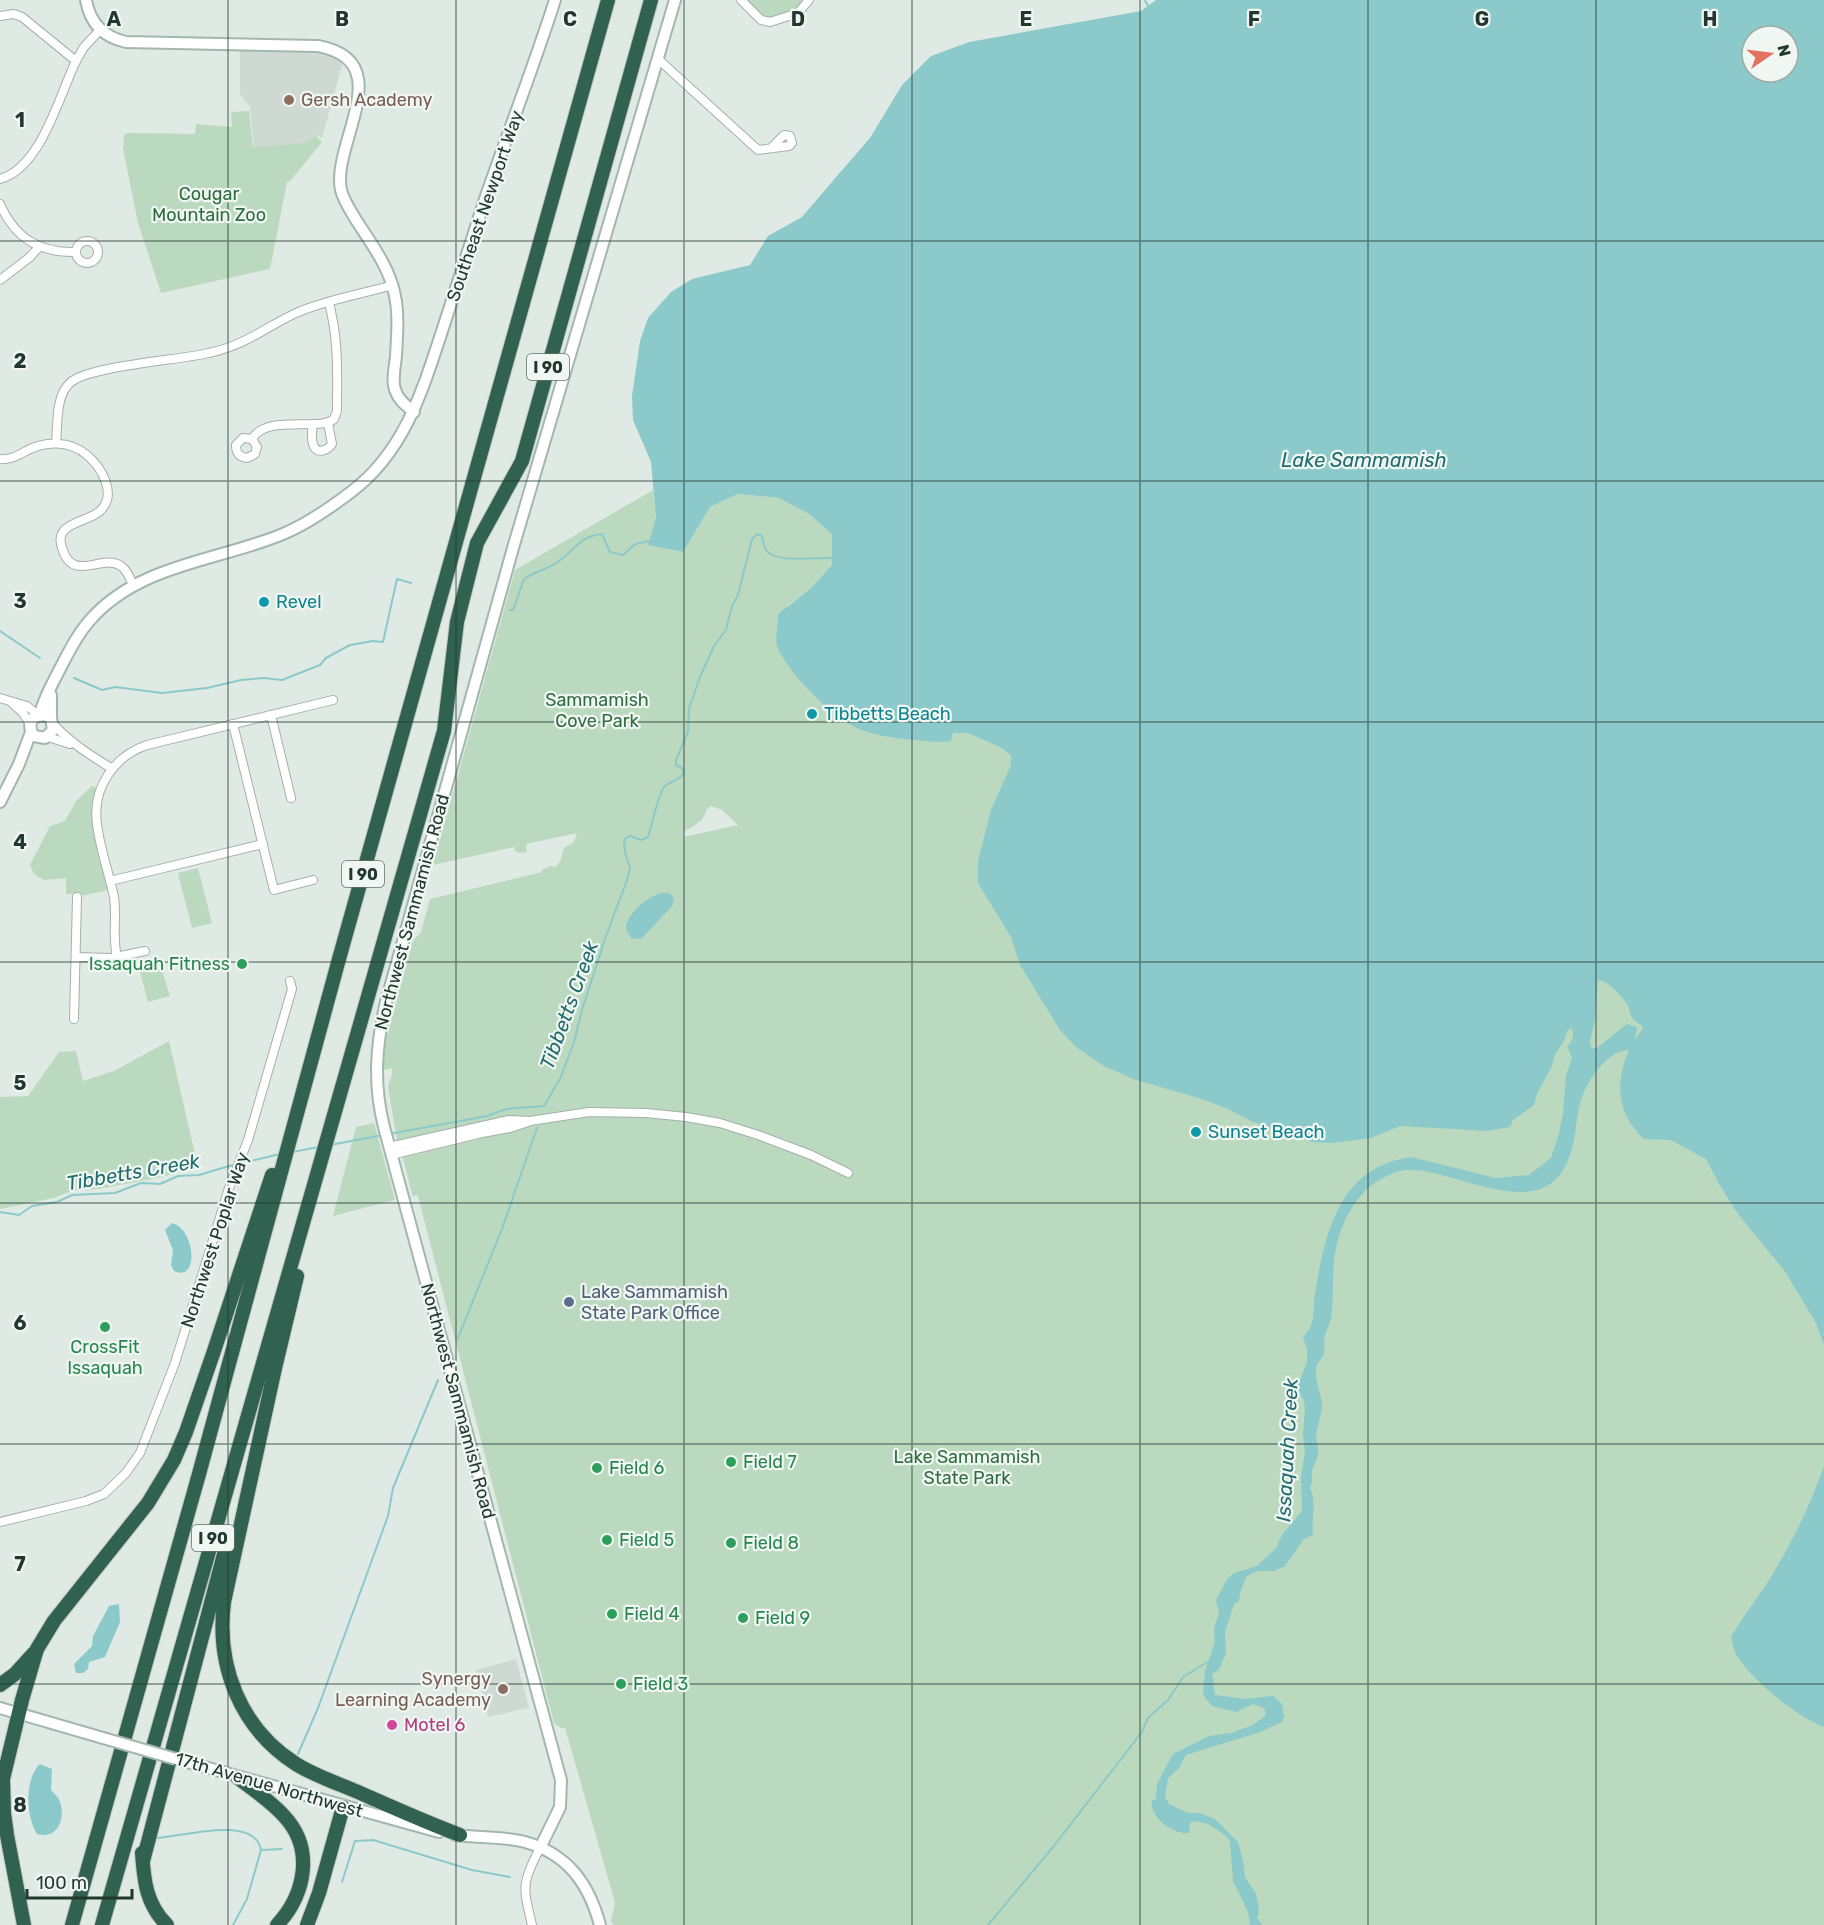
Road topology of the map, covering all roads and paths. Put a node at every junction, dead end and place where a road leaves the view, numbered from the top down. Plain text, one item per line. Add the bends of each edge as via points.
1 (86, 0) edge
2 (555, 0) edge
3 (608, 0) edge
4 (651, 0) edge
5 (675, 0) edge
6 (741, 0) edge
7 (809, 0) edge
8 (0, 16) edge
9 (100, 30) junction
10 (658, 59) junction
11 (76, 61) junction
12 (772, 147) dead end
13 (0, 179) edge
14 (0, 204) edge
15 (39, 247) junction
16 (75, 252) dead end
17 (0, 280) edge
18 (393, 285) junction
19 (329, 303) junction
20 (414, 412) junction
21 (313, 423) junction
22 (328, 423) junction
23 (252, 439) dead end
24 (56, 443) junction
25 (0, 459) edge
26 (133, 585) junction
27 (0, 698) edge
28 (333, 700) dead end
29 (10, 701) junction
30 (271, 715) junction
31 (46, 718) junction
32 (233, 724) junction
33 (30, 728) junction
34 (45, 738) junction
35 (80, 748) junction
36 (19, 764) junction
37 (111, 768) junction
38 (291, 798) dead end
39 (0, 802) edge
40 (262, 844) junction
41 (313, 880) dead end
42 (110, 881) junction
43 (77, 897) dead end
44 (145, 951) dead end
45 (76, 957) junction
46 (117, 957) junction
47 (290, 981) dead end
48 (74, 1019) dead end
49 (389, 1147) junction
50 (324, 1151) junction
51 (283, 1152) junction
52 (848, 1173) dead end
53 (275, 1368) junction
54 (0, 1522) edge
55 (38, 1649) junction
56 (0, 1684) edge
57 (0, 1708) edge
58 (18, 1714) junction
59 (0, 1733) edge
60 (6, 1760) junction
61 (237, 1777) junction
62 (343, 1807) junction
63 (460, 1835) junction
64 (540, 1848) junction
65 (24, 1925) edge
66 (72, 1925) edge
67 (102, 1925) edge
68 (167, 1925) edge
69 (277, 1925) edge
70 (307, 1925) edge
71 (532, 1925) edge
72 (600, 1925) edge

1 - 9 street via 90,17
2 - 20 street, Southeast Newport Way
3 - 51 highway, I 90 via 322,1028
4 - 50 highway, I 90 via 522,460 477,543 457,622 444,731
5 - 10 street, Northwest Sammamish Road
6 - 7 street via 765,22 798,14
8 - 11 street via 22,16
9 - 11 street
9 - 18 street via 117,40 134,43 318,46 345,56 355,69 359,95 341,163 341,190
10 - 12 street via 758,150
10 - 49 street, Northwest Sammamish Road via 513,548 386,1002 376,1061 377,1093
11 - 13 street via 34,153 21,168
14 - 15 street via 17,230
15 - 16 street
15 - 17 street
18 - 19 street
18 - 20 street via 398,312 394,388 400,400
19 - 22 street via 338,350 337,411
19 - 24 street via 295,314 228,348 76,379 60,399
20 - 26 street, Southeast Newport Way via 398,441 368,477 320,514 283,534
21 - 22 street
21 - 22 street via 313,445 322,451 332,444
21 - 23 street via 272,427
24 - 25 street via 8,460
24 - 26 street via 76,448 90,458 104,477 108,494 99,511 64,530 64,553 77,566 107,562 120,565
26 - 31 street, Southeast Newport Way via 91,619 74,643 52,685
27 - 29 street
28 - 30 street
29 - 31 street
29 - 33 street via 23,713
30 - 32 street
30 - 38 street
31 - 33 street via 34,717
31 - 34 street via 51,734
31 - 35 street
32 - 37 street via 140,748
32 - 40 street
33 - 34 street
33 - 36 street
34 - 35 street
34 - 36 street
35 - 37 street
36 - 39 street
37 - 42 street via 96,810
40 - 41 street via 274,890
40 - 42 street
42 - 46 street via 116,911
43 - 45 street
44 - 46 street
45 - 46 street
45 - 48 street
47 - 54 street, Northwest Poplar Way via 292,989 242,1160 229,1188 152,1428 133,1465 104,1494
49 - 52 street via 509,1120 530,1121 589,1112 646,1113 720,1124 780,1142
49 - 64 street, Northwest Sammamish Road via 561,1780 560,1807
50 - 53 highway
50 - 67 highway, I 90
51 - 55 highway via 174,1460 148,1503 54,1621
51 - 66 highway, I 90 via 199,1474
53 - 63 highway via 224,1602 223,1651 235,1694 267,1741 298,1765
53 - 68 highway via 142,1846 147,1893
55 - 56 highway
55 - 58 highway
57 - 58 street, 17th Avenue Northwest
58 - 60 highway
58 - 61 street, 17th Avenue Northwest, bridge
59 - 60 highway
60 - 65 highway via 4,1813
61 - 62 street, 17th Avenue Northwest
61 - 69 highway via 285,1816 299,1841 302,1884 292,1907
62 - 63 street, 17th Avenue Northwest
62 - 70 highway
63 - 64 street, 17th Avenue Northwest via 516,1840
64 - 71 street via 526,1877
64 - 72 street via 578,1875

